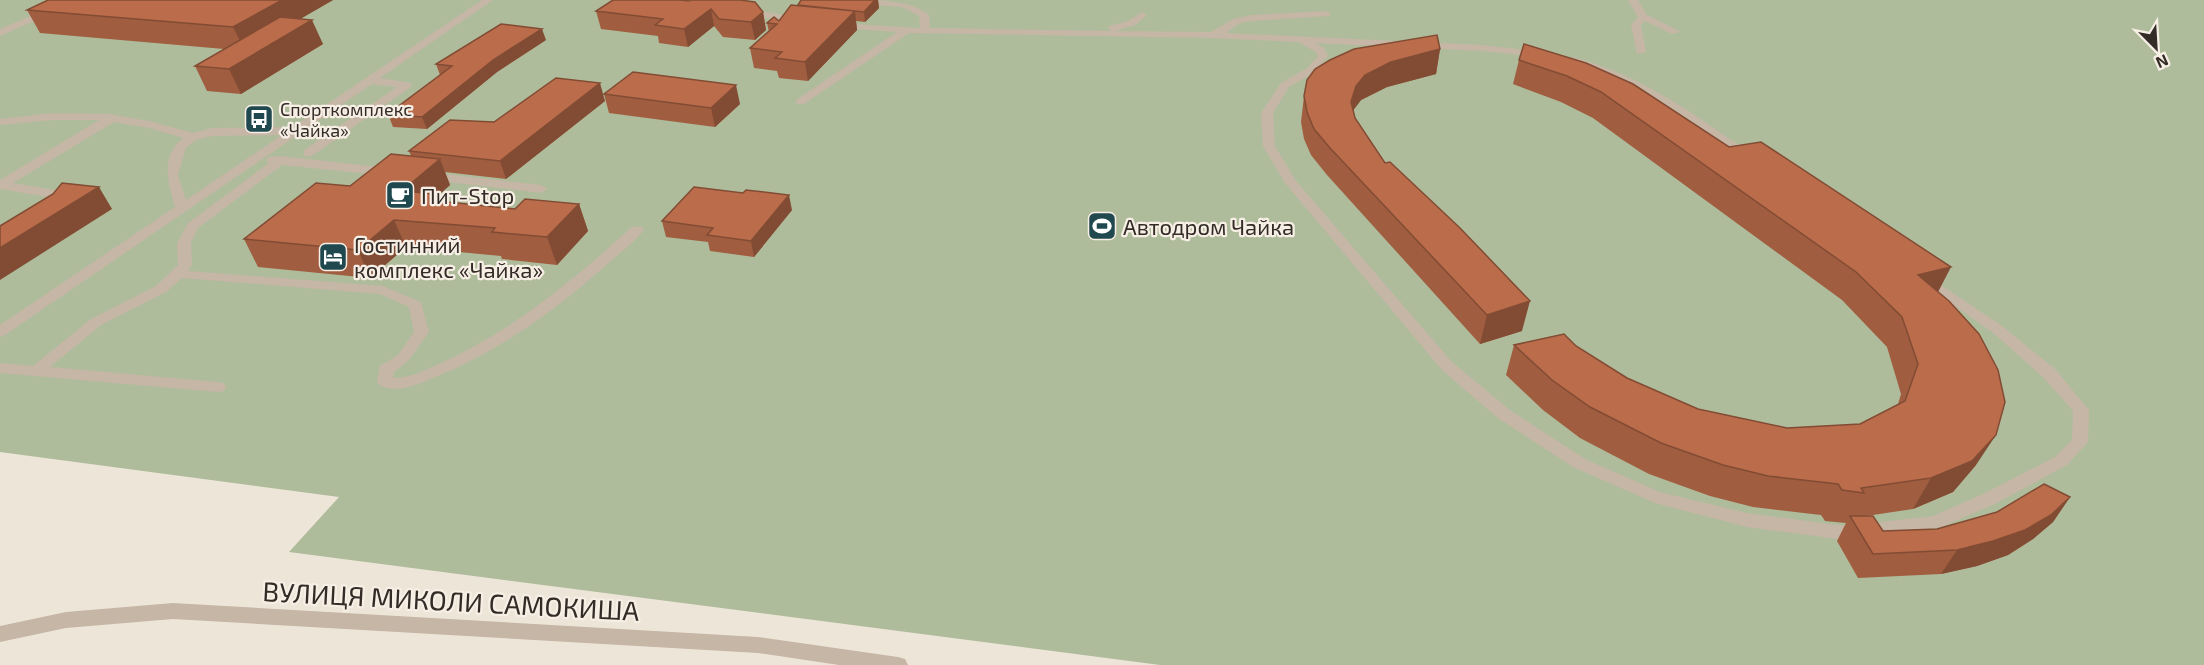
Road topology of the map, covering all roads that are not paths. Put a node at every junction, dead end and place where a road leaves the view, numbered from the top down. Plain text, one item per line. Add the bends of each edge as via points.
1 (77, 0) edge
2 (487, 0) edge
3 (1633, 0) edge
4 (853, 1) edge
5 (731, 11) edge
6 (1326, 14) dead end
7 (1142, 15) dead end
8 (778, 17) junction
9 (1643, 17) junction
10 (811, 21) edge
11 (946, 23) dead end
12 (832, 24) edge
13 (775, 30) edge
14 (907, 30) junction
15 (925, 31) junction
16 (1111, 31) junction
17 (1676, 32) dead end
18 (0, 33) edge
19 (1212, 35) junction
20 (1302, 40) junction
21 (1641, 52) dead end
22 (368, 80) junction
23 (800, 102) dead end
24 (110, 119) junction
25 (0, 122) edge
26 (293, 131) junction
27 (192, 137) junction
28 (308, 153) dead end
29 (251, 160) junction
30 (280, 160) junction
31 (1763, 168) edge
32 (1, 185) edge
33 (541, 189) dead end
34 (182, 207) junction
35 (62, 211) edge
36 (637, 230) dead end
37 (1912, 270) edge
38 (179, 274) junction
39 (0, 332) edge
40 (0, 368) edge
41 (36, 371) junction
42 (218, 387) dead end
43 (0, 634) edge
44 (898, 665) edge

1 - 18 street
2 - 22 street
3 - 9 street
4 - 15 street via 915,7 924,15
5 - 8 street
6 - 19 street via 1270,15 1237,21
7 - 16 street
8 - 10 street
8 - 13 street via 769,23
9 - 17 street
9 - 21 street via 1636,25
11 - 16 street
12 - 14 street
14 - 15 street
14 - 23 street
15 - 16 street
16 - 19 street
19 - 20 street
20 - 31 street via 1483,48 1555,57 1614,73 1647,89
20 - 37 street via 1323,56 1311,70 1286,85 1267,113 1269,146 1291,183 1446,366 1503,414 1579,463 1655,497 1747,520 1845,533 1935,522 2061,461 2080,442 2081,410 2049,373 1997,329
22 - 26 street
22 - 28 street via 406,85
24 - 25 street via 34,116
24 - 27 street via 142,122
24 - 32 street
26 - 27 street via 212,132
26 - 29 street
27 - 34 street via 180,146 172,175
29 - 30 street
29 - 34 street
30 - 33 street
30 - 38 street via 193,226 184,243 185,265
32 - 35 street via 66,196 68,204
34 - 39 street
36 - 38 street via 530,321 470,357 414,381 393,384 384,382 386,370 403,358 422,332 416,305 383,290
38 - 41 street via 160,289 96,321
40 - 41 street
41 - 42 street
43 - 44 street, ВУЛИЦЯ МИКОЛИ САМОКИША via 66,620 173,611 758,645

